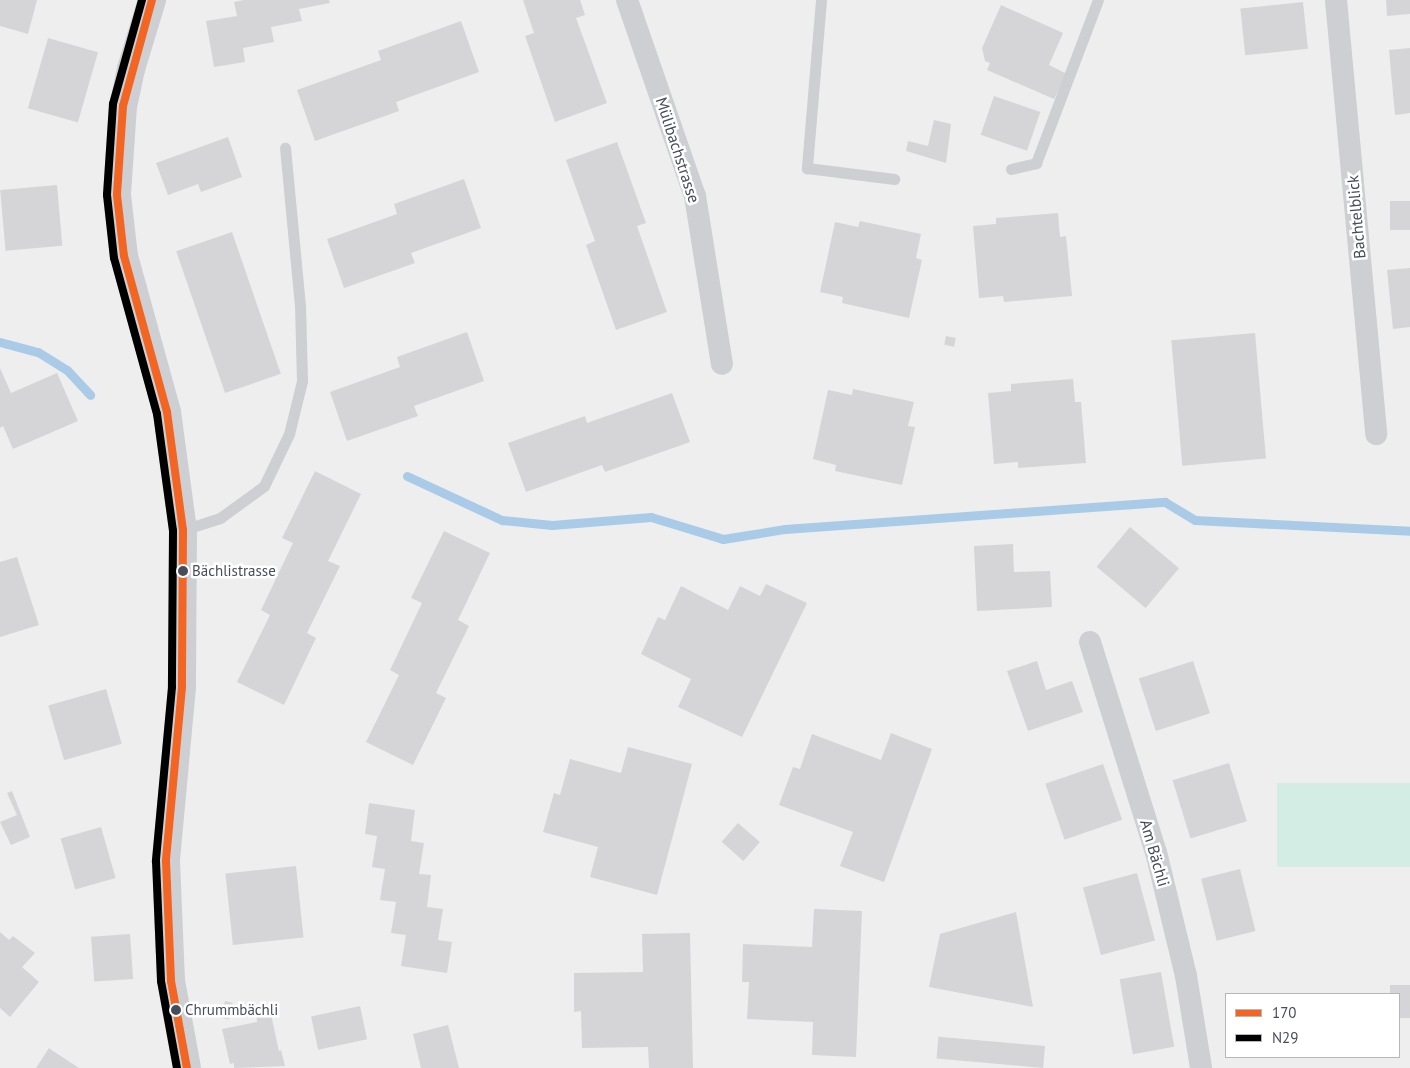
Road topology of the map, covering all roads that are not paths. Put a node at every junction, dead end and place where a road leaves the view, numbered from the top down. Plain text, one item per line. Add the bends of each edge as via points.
1 (152, 0) edge
2 (627, 0) edge
3 (821, 0) edge
4 (1098, 0) edge
5 (1336, 0) edge
6 (285, 148) dead end
7 (1011, 168) dead end
8 (894, 179) dead end
9 (722, 364) dead end
10 (1376, 434) dead end
11 (183, 530) junction
12 (1090, 642) dead end
13 (187, 1068) edge
14 (1201, 1068) edge

1 - 11 main road via 130,69 123,106 117,195 124,256 167,412
2 - 9 street, Mülibachstrasse via 695,196
3 - 8 lane via 807,168
4 - 7 lane via 1036,163
5 - 10 street, Bachtelblick
6 - 11 lane via 300,306 302,382 289,434 264,486 220,518
11 - 13 main road via 182,687 166,861 171,981
12 - 14 street, Am Bächli via 1156,852 1186,976

